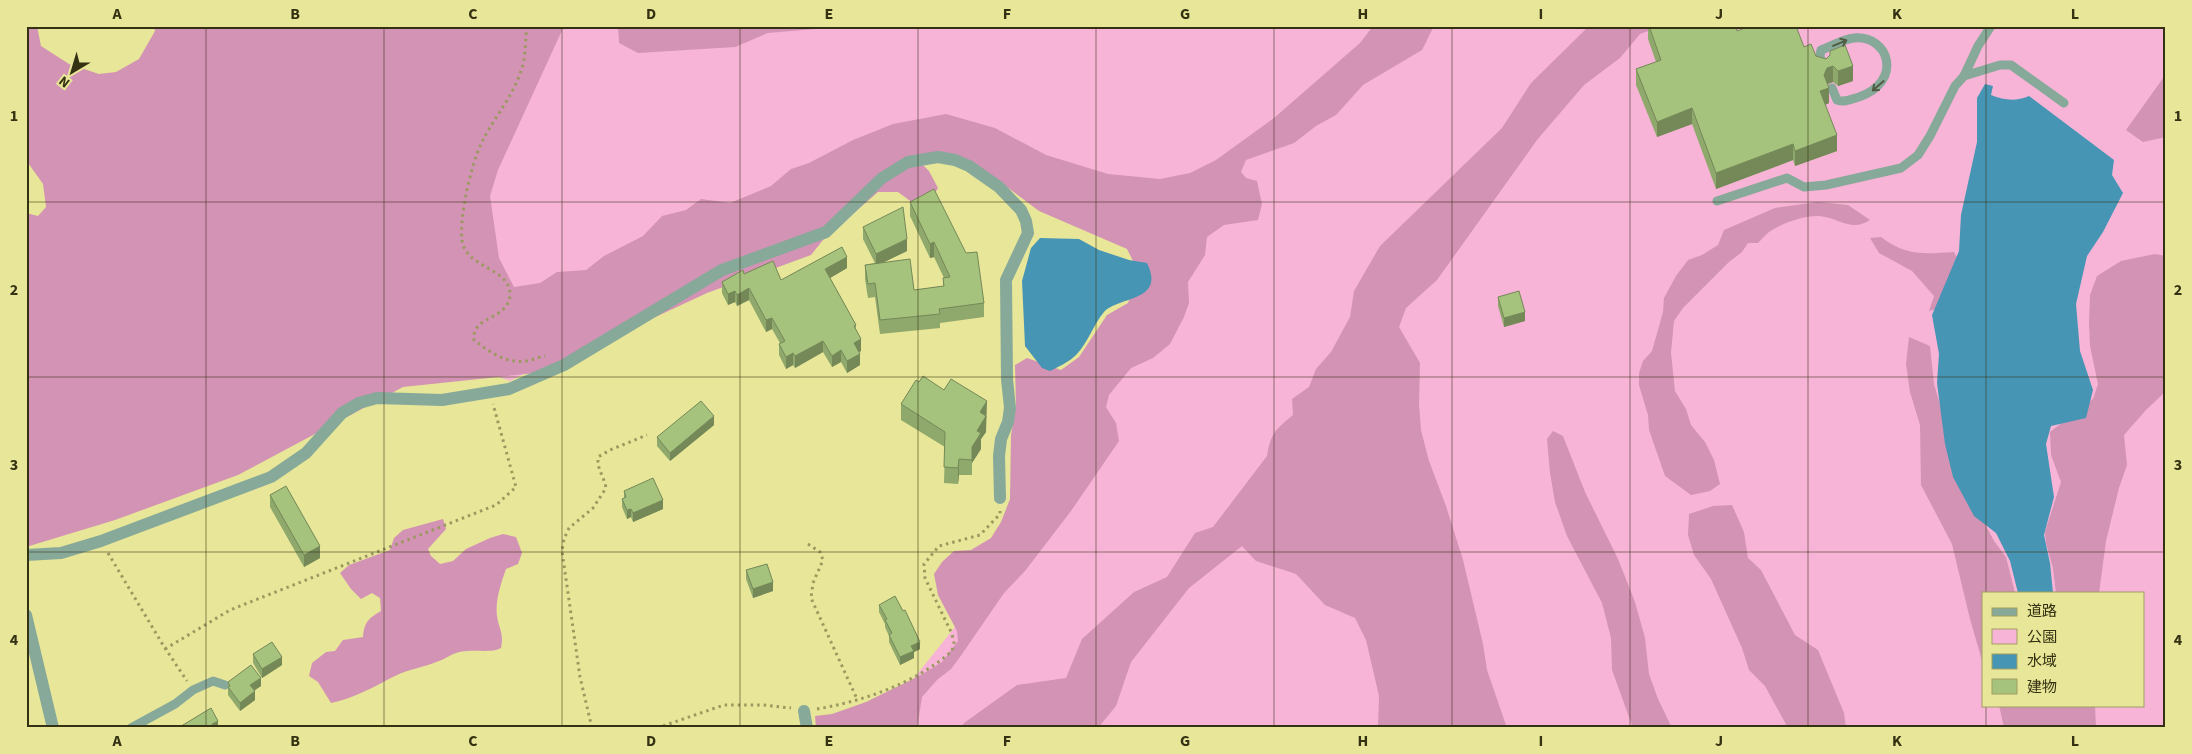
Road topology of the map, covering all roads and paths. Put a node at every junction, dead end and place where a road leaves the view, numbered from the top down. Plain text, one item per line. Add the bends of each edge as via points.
1 (527, 26) edge
2 (1991, 26) edge
3 (1824, 68) edge
4 (1964, 76) junction
5 (1832, 88) dead end
6 (2064, 103) dead end
7 (1717, 201) dead end
8 (547, 356) dead end
9 (490, 391) junction
10 (647, 435) dead end
11 (1000, 498) joint
12 (101, 541) junction
13 (808, 544) dead end
14 (26, 556) edge
15 (26, 614) edge
16 (165, 649) junction
17 (225, 684) dead end
18 (193, 690) junction
19 (857, 699) junction
20 (804, 711) junction
21 (53, 728) edge
22 (131, 728) edge
23 (592, 728) edge
24 (657, 728) edge
25 (807, 728) edge

1 - 8 path via 522,70 506,104 480,144 468,187 462,242 468,255 506,281 510,293 509,304 502,311 475,327 474,340 508,360 524,362
2 - 4 lane
3 -> 5 lane via 1821,50 1848,39 1867,39 1887,59 1884,80 1869,93 1843,102 1837,100
4 - 6 lane via 2000,65 2011,65
4 - 7 lane via 1955,86 1918,155 1901,168 1804,187 1787,178
9 - 11 street via 509,389 564,365 722,270 826,232 882,178 908,162 938,157 955,160 999,187 1020,210 1028,233 1006,280 1010,408 999,456
9 - 12 street via 442,400 377,398 359,403 342,413 306,453 271,477
9 - 16 path via 516,487 496,505 230,610
10 - 23 path via 598,457 597,467 606,488 593,508 569,528 564,539 562,551 571,618
11 - 19 path via 1000,514 980,535 939,546 924,564 925,578 952,634 952,651 910,680
12 - 14 street via 61,553
12 - 16 path
13 - 19 path via 820,552 823,560 813,583 811,598
15 - 21 street
16 - 18 path
17 - 18 lane via 213,681
18 - 22 lane via 175,704
19 - 20 path
20 - 24 path via 763,705 724,705
20 - 25 street

